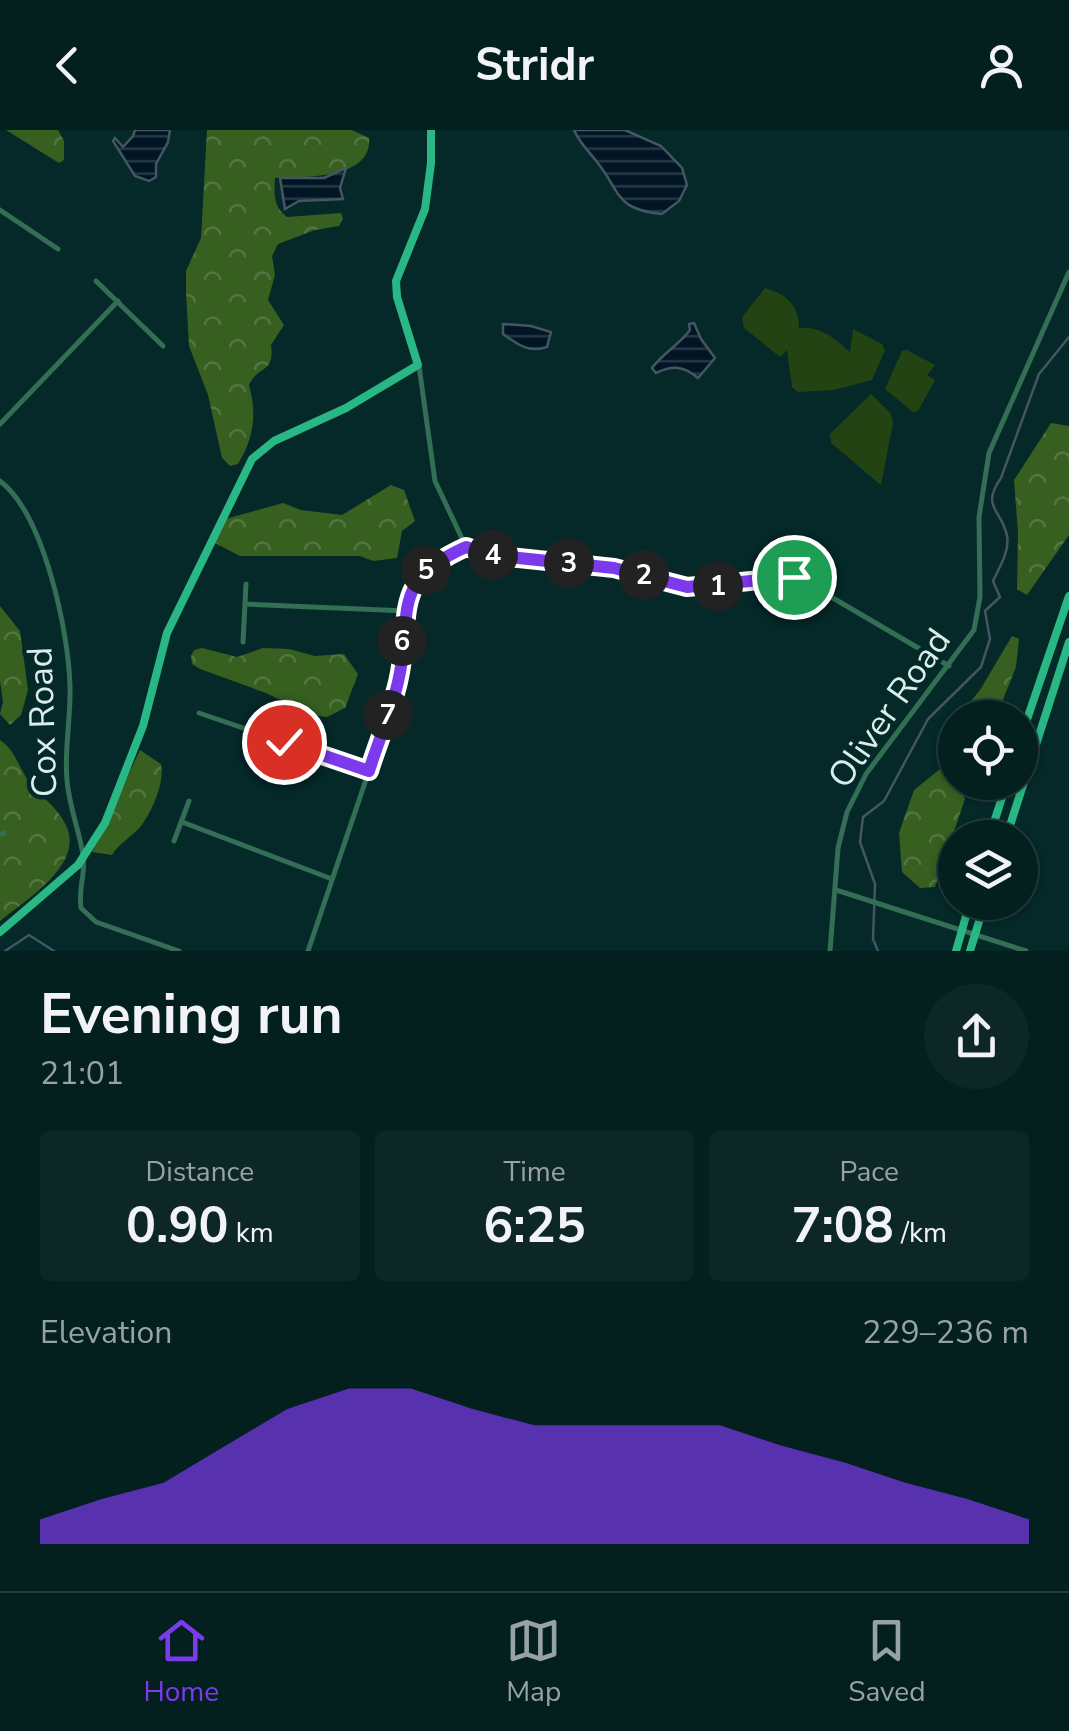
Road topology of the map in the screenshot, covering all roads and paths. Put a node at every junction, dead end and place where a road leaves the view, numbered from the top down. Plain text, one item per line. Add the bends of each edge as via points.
1 (431, 130) edge
2 (0, 210) edge
3 (58, 249) dead end
4 (1069, 272) edge
5 (96, 281) dead end
6 (118, 301) junction
7 (163, 346) dead end
8 (418, 365) junction
9 (0, 424) edge
10 (0, 481) edge
11 (466, 547) junction
12 (246, 584) dead end
13 (1069, 596) edge
14 (245, 604) junction
15 (406, 611) junction
16 (243, 642) dead end
17 (1069, 642) edge
18 (949, 666) junction
19 (1034, 700) edge
20 (199, 713) dead end
21 (369, 771) junction
22 (189, 801) dead end
23 (1012, 820) edge
24 (182, 822) junction
25 (174, 841) dead end
26 (83, 856) junction
27 (332, 879) junction
28 (836, 890) junction
29 (965, 920) edge
30 (980, 920) edge
31 (962, 930) junction
32 (0, 932) edge
33 (976, 935) junction
34 (179, 951) edge
35 (308, 951) edge
36 (830, 951) edge
37 (956, 951) edge
38 (970, 951) edge
39 (1026, 951) edge

1 - 8 main road via 424,209 396,281
2 - 3 street
4 - 18 street, Oliver Road via 988,453 979,517 979,615
5 - 6 street
6 - 7 street
6 - 9 street
8 - 11 street via 435,482
8 - 26 main road via 274,441 252,460 165,638 136,747 105,823
10 - 26 street, Cox Road via 26,510 60,611 70,684 66,776
11 - 15 street via 427,569
11 - 18 street via 614,568 687,587 797,577
12 - 14 street
13 - 19 main road
14 - 15 street
14 - 16 street
15 - 21 street via 399,679
17 - 23 main road
18 - 28 street, Oliver Road via 856,789 838,848
20 - 21 street
21 - 27 street
22 - 24 street
24 - 25 street
24 - 27 street
26 - 32 main road
26 - 34 street via 83,912
27 - 35 street
28 - 31 street
28 - 36 street, Oliver Road
29 - 31 main road
30 - 33 main road
31 - 33 street
31 - 37 main road
33 - 38 main road
33 - 39 street

